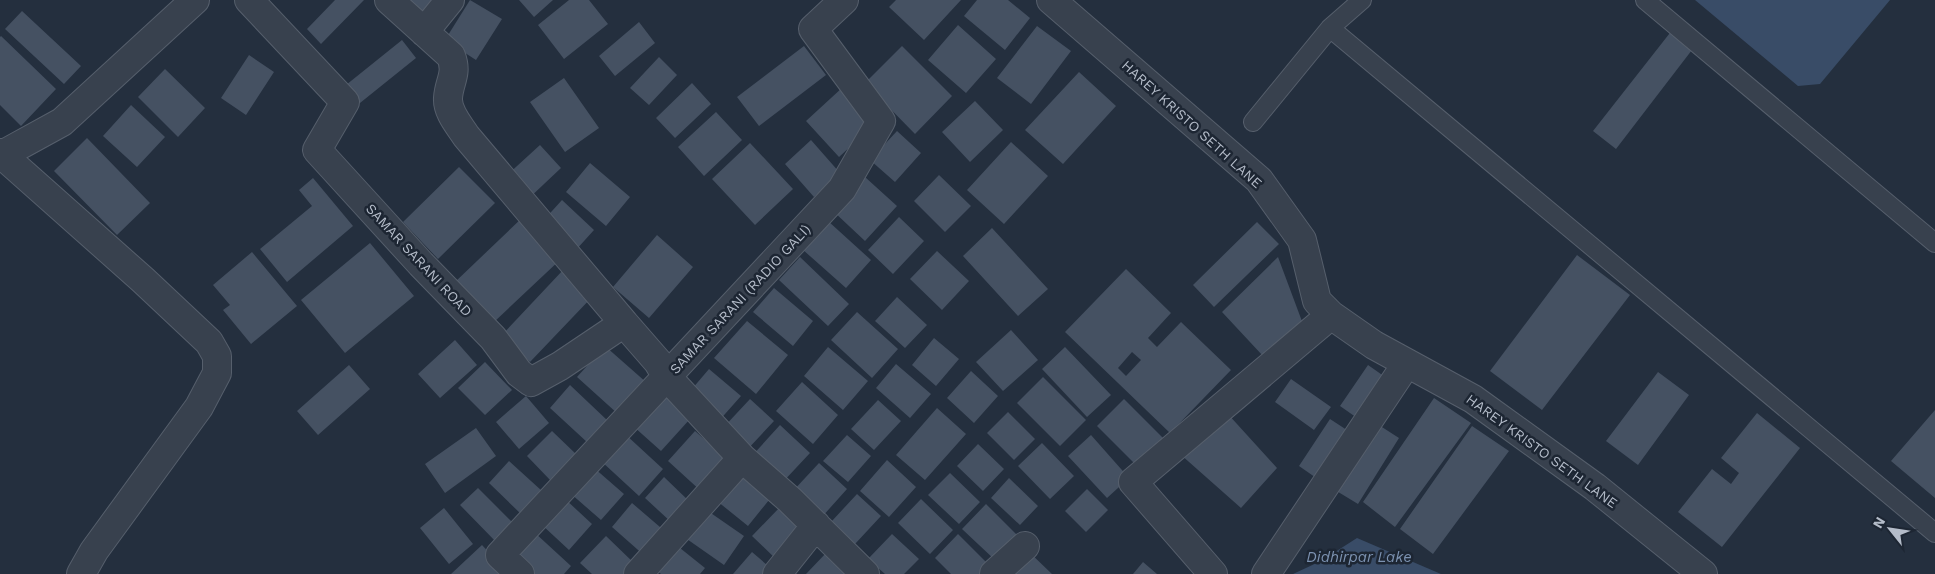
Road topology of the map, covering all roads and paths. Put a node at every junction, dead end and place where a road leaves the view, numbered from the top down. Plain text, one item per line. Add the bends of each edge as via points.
1 (195, 0) edge
2 (249, 0) edge
3 (389, 0) edge
4 (450, 0) edge
5 (844, 0) edge
6 (1051, 0) edge
7 (1362, 0) edge
8 (1645, 0) edge
9 (1330, 28) junction
10 (424, 32) junction
11 (1253, 122) dead end
12 (1, 154) edge
13 (1935, 243) edge
14 (1331, 315) junction
15 (624, 323) junction
16 (1407, 363) junction
17 (667, 377) junction
18 (742, 458) junction
19 (816, 525) junction
20 (1935, 533) edge
21 (1025, 546) dead end
22 (81, 574) edge
23 (520, 574) edge
24 (638, 574) edge
25 (777, 574) edge
26 (865, 574) edge
27 (994, 574) edge
28 (1213, 574) edge
29 (1266, 574) edge
30 (1703, 574) edge

1 - 12 street via 62,122
2 - 15 street, SAMAR SARANI ROAD via 345,102 317,150 493,338 519,373 531,382
3 - 10 street
4 - 10 street
5 - 17 street, SAMAR SARANI (RADIO GALI) via 813,29 881,121 842,189
6 - 14 street, HAREY KRISTO SETH LANE via 1259,180 1302,240 1317,301
7 - 9 lane
8 - 13 lane
9 - 11 lane
9 - 20 lane
10 - 15 street via 451,56 454,76 449,105 466,136
12 - 22 street via 143,280 209,342 217,356 217,373 199,407 94,551
14 - 16 street, HAREY KRISTO SETH LANE via 1374,346
14 - 28 street via 1134,482
15 - 17 street
16 - 29 street
16 - 30 street, HAREY KRISTO SETH LANE via 1473,398 1595,487
17 - 18 street, SAMAR SARANI (RADIO GALI)
17 - 23 street via 500,555
18 - 19 street, SAMAR SARANI (RADIO GALI)
18 - 24 street
19 - 25 street
19 - 26 street, SAMAR SARANI (RADIO GALI)
21 - 27 street

